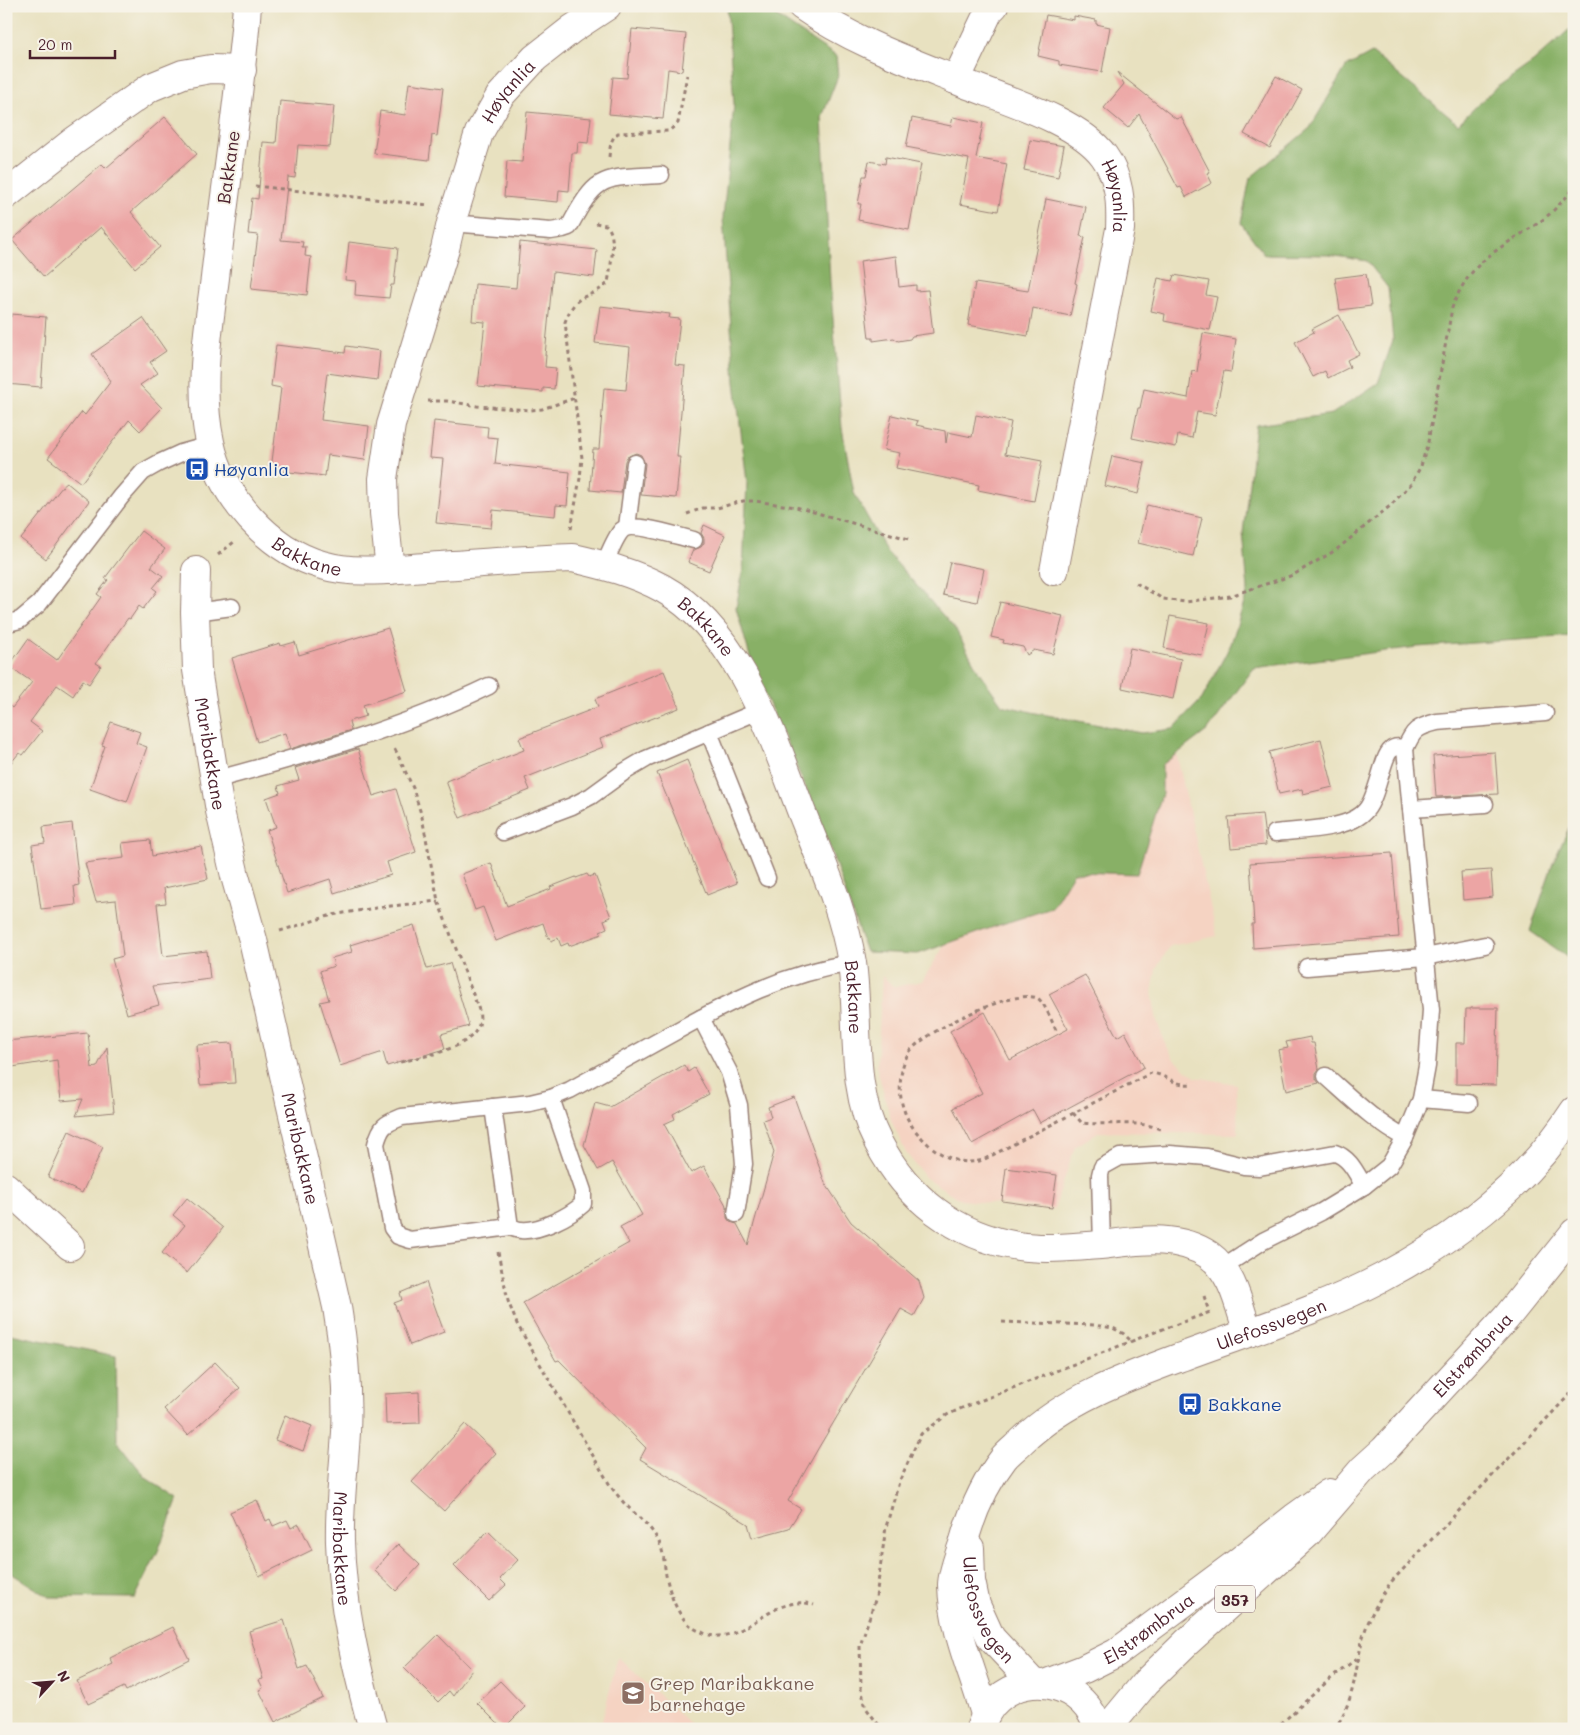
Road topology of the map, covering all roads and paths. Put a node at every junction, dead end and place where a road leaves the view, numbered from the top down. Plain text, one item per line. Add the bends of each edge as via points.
1 (247, 6) edge
2 (607, 6) edge
3 (802, 6) edge
4 (994, 6) edge
5 (242, 70) junction
6 (687, 75) dead end
7 (956, 80) junction
8 (661, 175) dead end
9 (604, 180) junction
10 (226, 182) junction
11 (1574, 188) edge
12 (6, 196) edge
13 (453, 216) junction
14 (573, 218) junction
15 (575, 398) junction
16 (399, 400) junction
17 (210, 445) junction
18 (635, 463) dead end
19 (627, 527) junction
20 (570, 535) dead end
21 (675, 535) junction
22 (694, 540) dead end
23 (912, 540) dead end
24 (604, 565) junction
25 (390, 570) junction
26 (196, 571) dead end
27 (1054, 571) dead end
28 (1136, 583) dead end
29 (232, 607) dead end
30 (194, 612) junction
31 (6, 620) edge
32 (489, 686) dead end
33 (761, 710) junction
34 (1545, 713) dead end
35 (384, 728) junction
36 (709, 732) junction
37 (1405, 748) junction
38 (214, 780) junction
39 (1485, 804) dead end
40 (1411, 809) junction
41 (503, 832) dead end
42 (1275, 833) dead end
43 (767, 878) dead end
44 (438, 901) junction
45 (253, 940) junction
46 (1485, 946) dead end
47 (1425, 957) junction
48 (852, 963) junction
49 (1307, 967) dead end
50 (701, 1018) junction
51 (1056, 1030) dead end
52 (396, 1063) dead end
53 (1326, 1076) dead end
54 (1192, 1084) dead end
55 (551, 1098) junction
56 (1422, 1098) junction
57 (1469, 1103) dead end
58 (493, 1107) junction
59 (1574, 1111) edge
60 (1073, 1113) junction
61 (1406, 1138) junction
62 (1170, 1154) junction
63 (1364, 1186) junction
64 (6, 1187) edge
65 (736, 1214) dead end
66 (502, 1228) junction
67 (1574, 1233) edge
68 (1102, 1245) junction
69 (70, 1246) dead end
70 (1221, 1268) junction
71 (1238, 1302) junction
72 (1002, 1322) dead end
73 (1248, 1332) junction
74 (1131, 1341) junction
75 (1574, 1390) edge
76 (1363, 1469) junction
77 (969, 1526) junction
78 (814, 1605) dead end
79 (1360, 1655) junction
80 (1040, 1683) junction
81 (982, 1721) edge
82 (373, 1729) edge
83 (886, 1729) edge
84 (1098, 1729) edge
85 (1107, 1729) edge
86 (1275, 1729) edge
87 (1334, 1729) edge

1 - 5 street, Bakkane
2 - 13 street, Høyanlia via 535,58 500,96 480,133
3 - 7 street, Høyanlia via 863,41
4 - 7 street
5 - 10 street, Bakkane
5 - 12 street via 211,69 183,74 151,87 74,141
6 - 9 path via 678,123 669,131 624,132 614,136
7 - 27 street, Høyanlia via 1076,130 1104,156 1120,192 1120,229
8 - 9 lane
9 - 14 lane via 592,188
10 - 13 path via 395,201
10 - 17 street, Bakkane via 206,353 205,417
11 - 28 path via 1542,220 1488,255 1458,292 1452,308 1421,466 1411,484 1390,506 1336,550 1293,575 1230,596 1185,602 1163,598
13 - 14 lane via 551,231 563,230
13 - 16 street, Høyanlia
14 - 15 path via 606,225 613,240 608,283 577,301 565,322
15 - 16 path via 530,410 447,401
15 - 20 path via 582,458
16 - 25 street, Høyanlia via 384,479
17 - 25 street, Bakkane via 235,498 254,523 278,543 322,565 364,571
17 - 31 lane via 143,472 39,604 20,620
18 - 19 lane
19 - 21 lane
19 - 24 lane via 621,531
21 - 22 lane
21 - 23 path via 682,517 694,511 755,501 796,507
24 - 25 street, Bakkane via 573,558
24 - 33 street, Bakkane via 665,590 689,608 733,657
26 - 30 street, Maribakkane
29 - 30 lane
30 - 38 street, Maribakkane via 196,670
32 - 35 lane via 452,704
33 - 36 lane
33 - 48 street, Bakkane via 829,883
34 - 37 lane via 1436,722 1421,726 1412,734
35 - 38 lane
35 - 44 path via 413,788 422,817
36 - 41 lane via 646,760 572,806
36 - 43 lane
37 - 40 lane
37 - 42 lane via 1392,748 1377,790 1366,810 1355,820 1342,825
38 - 45 street, Maribakkane
39 - 40 lane
40 - 47 lane
44 - 45 path via 332,915
44 - 52 path via 480,1019 470,1038 459,1044
45 - 82 street, Maribakkane via 337,1306 344,1352 346,1431 340,1541 346,1611
46 - 47 lane
47 - 49 lane
47 - 56 lane via 1431,1010
48 - 50 lane via 825,967 768,985
48 - 68 street, Bakkane via 859,1071 865,1109 876,1139 905,1183 944,1217 994,1240 1043,1248
50 - 55 lane
50 - 65 lane via 729,1072 739,1104 744,1164
51 - 60 path via 1042,1001 1027,996 967,1014 917,1043 907,1055 902,1074 903,1109 921,1138 938,1153 960,1162 983,1160
53 - 61 lane via 1369,1115
54 - 60 path via 1177,1084 1151,1073
55 - 58 lane
55 - 66 lane via 583,1191 583,1204 550,1224 523,1231
56 - 57 lane
56 - 61 lane
58 - 66 lane
58 - 66 lane via 402,1117 380,1131 376,1144 392,1228 398,1236 410,1240
59 - 73 street, Ulefossvegen via 1544,1152 1512,1187 1472,1222 1424,1255 1320,1306
60 - 62 path via 1082,1123 1093,1125 1151,1125 1167,1135
61 - 63 lane via 1389,1166
62 - 63 lane via 1260,1167 1335,1153 1350,1163
62 - 68 lane via 1120,1157 1102,1167
63 - 70 lane via 1263,1241
64 - 69 street
66 - 78 path via 508,1301 517,1324 611,1487 646,1523 660,1543 673,1601 682,1617 704,1634 721,1636 739,1630 780,1607 795,1602
67 - 76 street, Elstrømbrua / 357 via 1506,1318
68 - 70 street, Bakkane via 1156,1240 1176,1242 1211,1256
70 - 71 street, Bakkane
71 - 73 street, Bakkane
71 - 74 path
72 - 74 path via 1094,1325 1113,1328
73 - 77 street, Ulefossvegen via 1141,1372 1060,1411 1004,1457 982,1492
74 - 83 path via 962,1408 921,1434 893,1500 876,1597 860,1646 861,1688 866,1708
75 - 79 path via 1391,1582 1368,1622
76 - 80 street, Elstrømbrua / 357 via 1116,1653 1084,1669
76 - 85 street, Elstrømbrua / 357 via 1307,1534 1166,1662
77 - 80 street, Ulefossvegen via 971,1581 976,1605 991,1638
77 - 81 street, Ulefossvegen via 952,1582 954,1612
79 - 86 path
79 - 87 path via 1350,1701
80 - 81 street, 357 via 1007,1692 996,1700
80 - 84 street via 1072,1693 1091,1712

